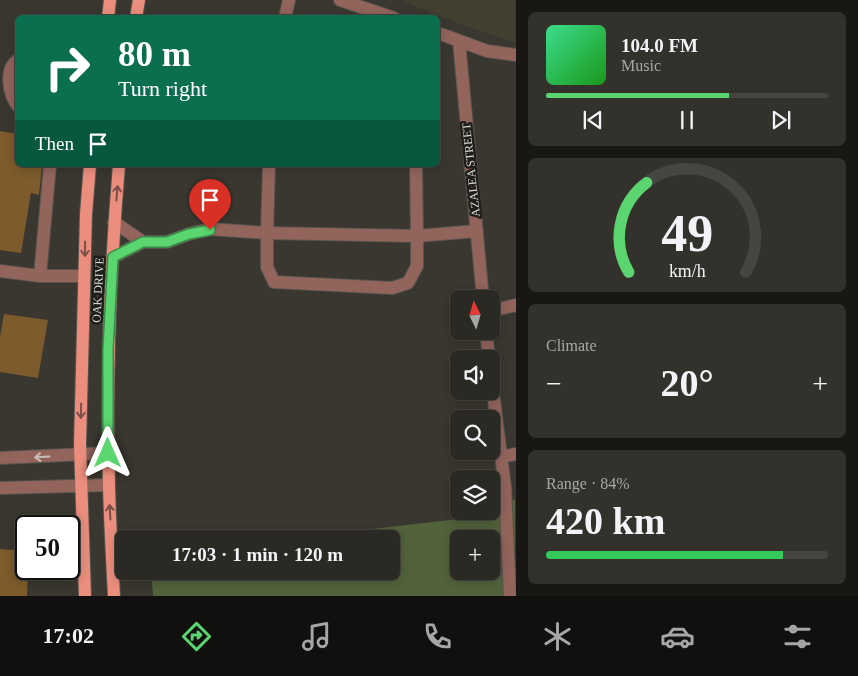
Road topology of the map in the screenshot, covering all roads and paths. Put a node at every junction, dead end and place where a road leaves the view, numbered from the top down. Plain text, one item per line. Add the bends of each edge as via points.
1 (110, 0) edge
2 (139, 0) edge
3 (289, 0) edge
4 (340, 0) edge
5 (108, 15) edge
6 (136, 15) edge
7 (286, 15) edge
8 (385, 15) edge
9 (440, 34) edge
10 (459, 40) junction
11 (516, 55) edge
12 (15, 62) edge
13 (15, 101) edge
14 (50, 167) edge
15 (90, 167) edge
16 (119, 167) edge
17 (269, 167) edge
18 (416, 167) edge
19 (114, 222) junction
20 (477, 231) junction
21 (267, 233) junction
22 (417, 236) junction
23 (143, 242) junction
24 (113, 257) junction
25 (0, 270) edge
26 (40, 276) junction
27 (84, 276) junction
28 (483, 290) edge
29 (516, 305) edge
30 (500, 309) edge
31 (494, 400) edge
32 (108, 453) junction
33 (516, 454) edge
34 (80, 455) junction
35 (501, 457) junction
36 (0, 458) edge
37 (109, 485) junction
38 (80, 486) junction
39 (0, 488) edge
40 (85, 596) edge
41 (114, 596) edge
42 (510, 596) edge

1 - 5 main road
2 - 6 main road
3 - 7 street
4 - 8 street
9 - 10 street
10 - 11 street via 487,51
10 - 20 street, AZALEA STREET
12 - 13 street via 9,77
14 - 26 street
15 -> 27 main road, OAK DRIVE
19 -> 16 main road, OAK DRIVE
17 - 21 street
18 - 22 street
19 - 23 street
19 - 24 main road, OAK DRIVE
20 - 22 street
20 - 28 street, AZALEA STREET
21 - 22 street
21 - 22 street via 267,267 274,282 392,288 408,283 417,266
21 - 23 street via 210,230 167,242
23 - 24 street
24 - 32 main road, OAK DRIVE via 108,350
25 - 26 street
26 - 27 street
27 -> 34 main road, OAK DRIVE
29 - 30 street
31 - 35 street
32 - 34 street
32 - 37 main road, OAK DRIVE
33 - 35 street
34 -> 36 street
34 - 38 main road, OAK DRIVE
35 - 42 street
37 - 38 street
41 -> 37 main road, OAK DRIVE
38 - 39 street
38 - 40 main road, OAK DRIVE

